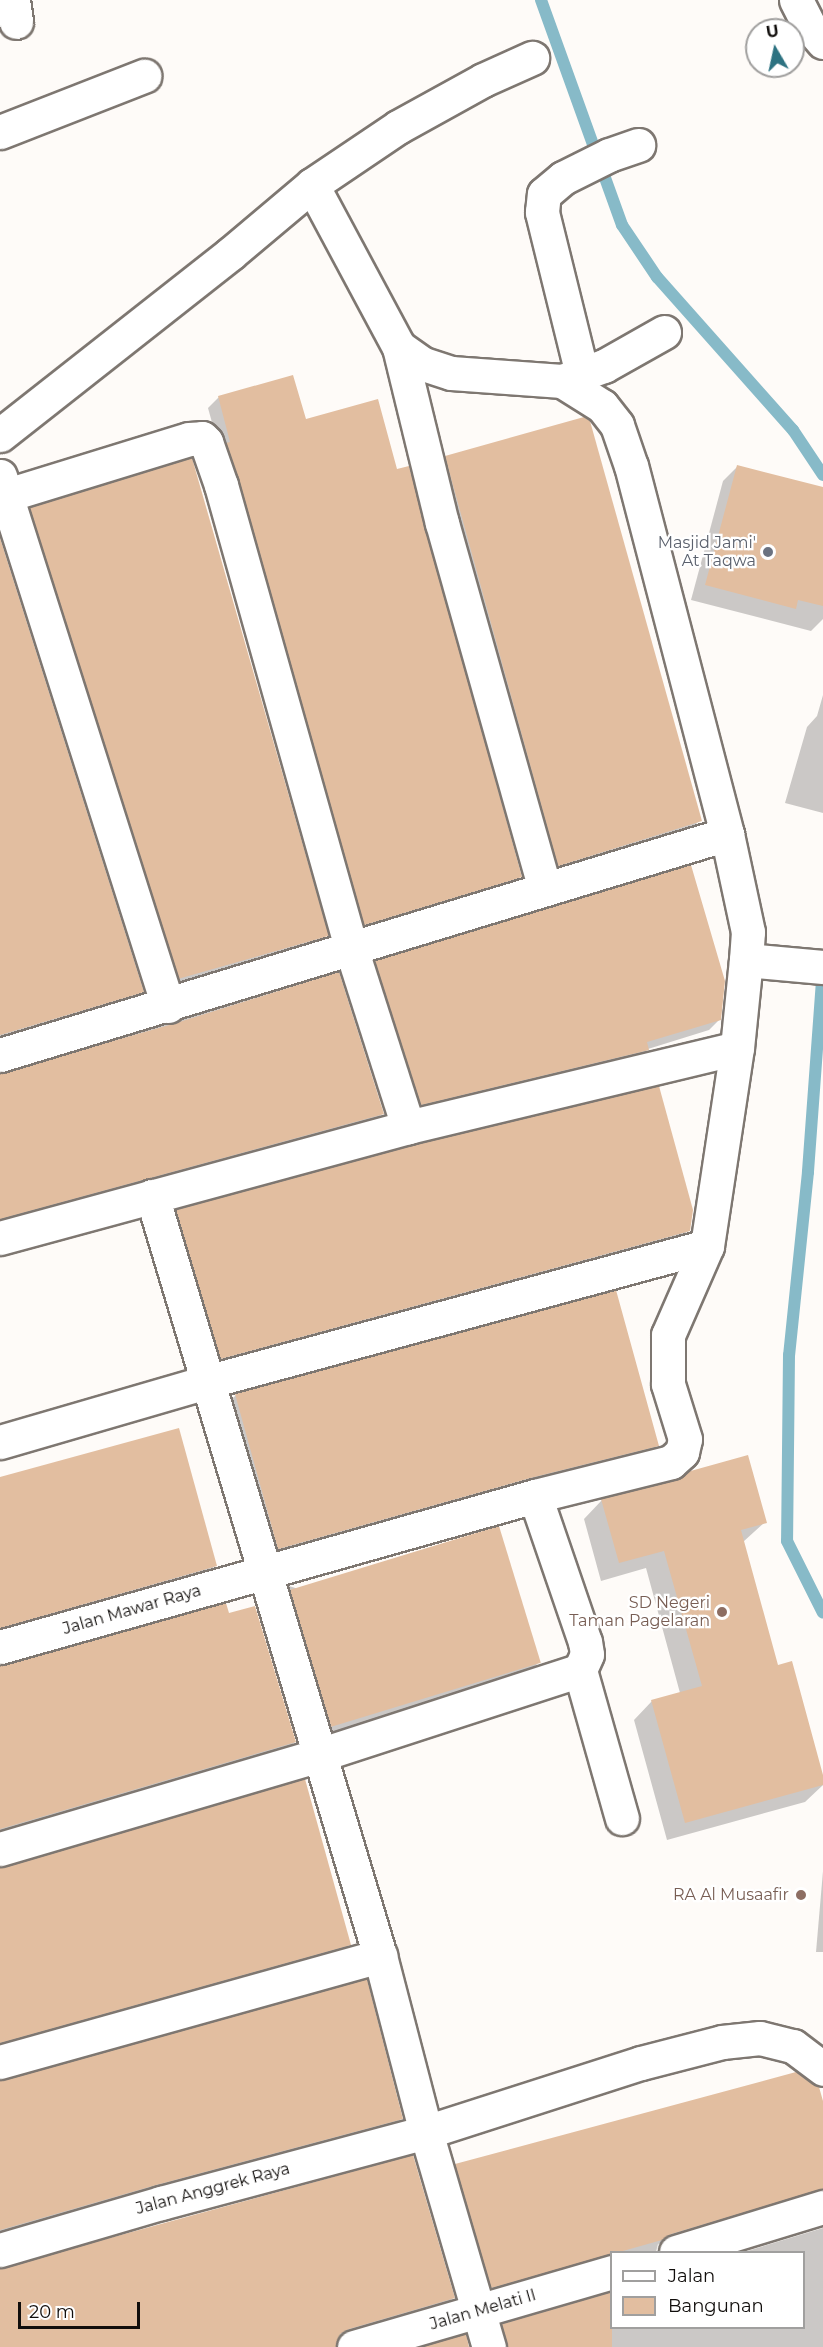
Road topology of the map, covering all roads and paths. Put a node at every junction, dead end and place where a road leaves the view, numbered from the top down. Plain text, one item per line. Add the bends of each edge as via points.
1 (796, 0) edge
2 (823, 42) edge
3 (532, 58) dead end
4 (144, 76) dead end
5 (0, 132) edge
6 (624, 150) dead end
7 (312, 185) junction
8 (664, 332) dead end
9 (399, 347) junction
10 (572, 378) junction
11 (0, 435) edge
12 (3, 486) edge
13 (727, 834) junction
14 (545, 889) junction
15 (351, 948) junction
16 (746, 960) junction
17 (815, 967) edge
18 (168, 1006) junction
19 (737, 1048) junction
20 (0, 1055) edge
21 (408, 1127) junction
22 (152, 1196) junction
23 (0, 1238) edge
24 (707, 1246) junction
25 (206, 1382) junction
26 (0, 1442) edge
27 (535, 1496) junction
28 (263, 1572) junction
29 (0, 1647) edge
30 (580, 1670) junction
31 (319, 1755) junction
32 (621, 1818) dead end
33 (0, 1849) edge
34 (380, 1956) junction
35 (0, 2062) edge
36 (823, 2068) edge
37 (426, 2132) junction
38 (823, 2206) edge
39 (0, 2250) edge
40 (682, 2251) edge
41 (610, 2273) edge
42 (479, 2311) junction
43 (354, 2347) edge
44 (489, 2347) edge

1 - 2 street
3 - 7 street via 398,127
4 - 5 street
6 - 10 street via 563,178 544,194 542,212
7 - 9 street
7 - 11 street
8 - 10 street via 604,366
9 - 10 street via 423,364 451,373
9 - 14 street via 442,523
10 - 13 street, Jalan Mawar Raya via 617,425 631,466
12 - 15 street via 189,439 202,438 206,442
12 - 18 street
13 - 14 street
13 - 16 street, Jalan Mawar Raya via 748,932
14 - 15 street
15 - 18 street
15 - 21 street
16 - 17 street
16 - 19 street, Jalan Mawar Raya
18 - 20 street
19 - 21 street
19 - 24 street, Jalan Mawar Raya
21 - 22 street
22 - 23 street
22 - 25 street
24 - 25 street
24 - 27 street, Jalan Mawar Raya via 668,1335 668,1384 685,1439 682,1452 671,1462
25 - 26 street
25 - 28 street
27 - 28 street, Jalan Mawar Raya
27 - 30 street via 585,1642 587,1654
28 - 29 street, Jalan Mawar Raya
28 - 31 street
30 - 31 street
30 - 32 street
31 - 33 street
31 - 34 street
34 - 35 street
34 - 37 street
36 - 37 street, Jalan Anggrek Raya via 793,2046 760,2038 722,2042 641,2063
37 - 39 street, Jalan Anggrek Raya
37 - 42 street
38 - 40 street
41 - 42 street, Jalan Melati II
42 - 43 street, Jalan Melati II
42 - 44 street

